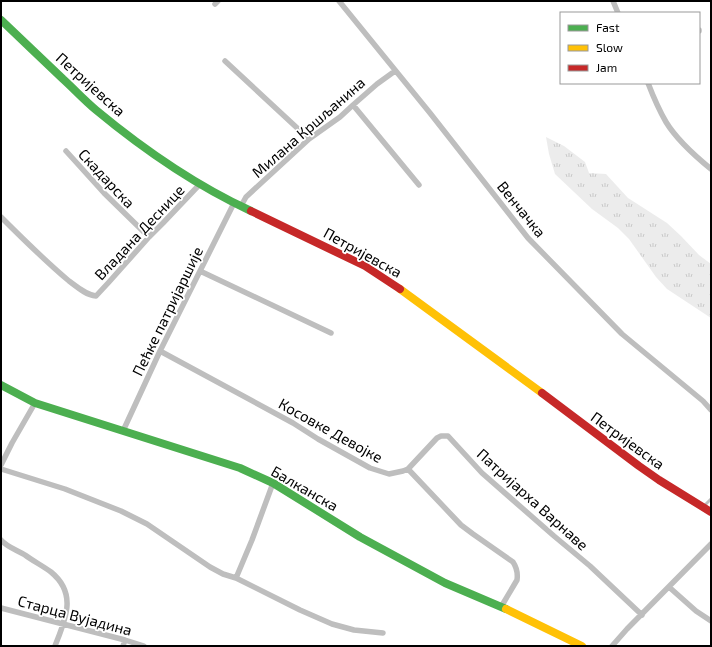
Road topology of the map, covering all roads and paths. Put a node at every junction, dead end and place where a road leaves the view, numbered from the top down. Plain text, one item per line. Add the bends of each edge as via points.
1 (339, 1) edge
2 (613, 1) edge
3 (618, 12) edge
4 (1, 20) edge
5 (225, 61) dead end
6 (395, 71) junction
7 (648, 84) edge
8 (353, 105) junction
9 (309, 139) junction
10 (66, 151) dead end
11 (711, 170) edge
12 (200, 184) junction
13 (419, 185) dead end
14 (238, 204) junction
15 (1, 217) edge
16 (148, 237) junction
17 (200, 271) junction
18 (331, 333) dead end
19 (160, 350) junction
20 (1, 385) edge
21 (35, 403) junction
22 (711, 410) edge
23 (123, 431) junction
24 (1, 465) edge
25 (1, 469) edge
26 (408, 469) junction
27 (273, 483) junction
28 (711, 498) edge
29 (704, 507) junction
30 (711, 512) edge
31 (1, 540) edge
32 (711, 544) edge
33 (236, 578) junction
34 (668, 587) junction
35 (502, 607) junction
36 (1, 608) edge
37 (642, 615) junction
38 (711, 621) edge
39 (64, 624) junction
40 (383, 633) dead end
41 (125, 640) junction
42 (55, 646) edge
43 (123, 646) edge
44 (144, 646) edge
45 (582, 646) edge
46 (612, 646) edge

1 - 6 street, Венчачка
2 - 3 street
4 - 12 main road, Петријевска via 106,119
5 - 9 street
6 - 8 street, Милана Кршљанина
6 - 22 street, Венчачка via 528,238 622,334
7 - 11 street via 667,123
8 - 9 street, Милана Кршљанина
8 - 13 street
9 - 14 street, Милана Кршљанина
10 - 16 street, Скадарска
12 - 14 main road, Петријевска
12 - 16 street, Владана Деснице
14 - 17 street, Пећке патријаршије
14 - 29 main road, Петријевска via 378,274 639,466
15 - 16 street, Владана Деснице via 53,268 89,294 96,296
17 - 18 street
17 - 19 street, Пећке патријаршије
19 - 23 street, Пећке патријаршије
19 - 26 street, Косовке Девојке via 370,468 389,474
20 - 21 main road, Балканска
21 - 23 main road, Балканска
21 - 24 street
23 - 27 main road, Балканска via 240,468
25 - 33 street via 65,489 121,511 147,524 210,567
26 - 35 street via 461,525 516,565 517,580
26 - 37 street, Патријарха Варнаве via 437,438 448,436 482,473 590,566
27 - 33 street
27 - 35 main road, Балканска via 394,556 445,583
28 - 29 lane
29 - 30 main road, Петријевска
31 - 39 street via 51,573 60,583 68,601
32 - 34 street
33 - 40 street via 332,624 354,630
34 - 37 street
34 - 38 street
35 - 45 main road, Балканска
36 - 39 street, Старца Вујадина
37 - 46 street
39 - 41 street, Старца Вујадина
39 - 42 street
41 - 43 street
41 - 44 street, Старца Вујадина

